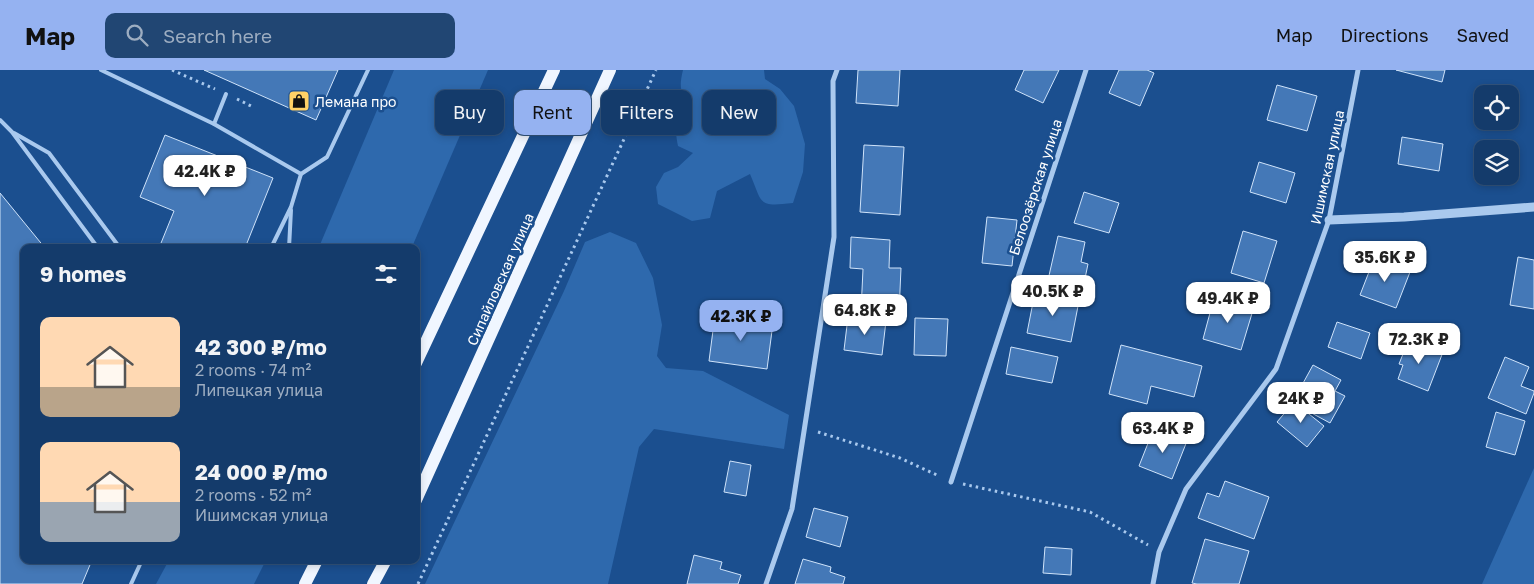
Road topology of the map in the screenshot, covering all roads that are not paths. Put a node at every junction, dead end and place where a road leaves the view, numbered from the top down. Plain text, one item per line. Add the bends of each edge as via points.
1 (101, 70) edge
2 (368, 70) edge
3 (554, 70) edge
4 (610, 70) edge
5 (837, 70) edge
6 (1086, 70) edge
7 (1358, 70) edge
8 (226, 94) road end
9 (0, 120) edge
10 (214, 124) junction
11 (12, 132) junction
12 (301, 174) junction
13 (291, 207) junction
14 (1534, 207) edge
15 (1329, 220) junction
16 (95, 244) edge
17 (117, 244) edge
18 (273, 244) edge
19 (289, 244) edge
20 (420, 355) edge
21 (951, 482) road end
22 (420, 491) edge
23 (140, 564) edge
24 (315, 564) edge
25 (384, 564) edge
26 (131, 584) edge
27 (305, 584) edge
28 (373, 584) edge
29 (766, 584) edge
30 (1153, 584) edge

1 - 10 lane
2 - 12 lane via 327,157
3 - 20 main road
4 - 22 main road, Сипайловская улица
5 - 29 street via 833,81 834,237 792,509
6 - 21 street, Белоозёрская улица
7 - 15 street, Ишимская улица
8 - 10 lane
9 - 11 lane
10 - 12 lane
11 - 16 lane
11 - 17 lane via 49,153
12 - 13 lane
13 - 18 lane
13 - 19 lane
14 - 15 street
15 - 30 street, Ишимская улица via 1276,369 1186,489 1159,552
23 - 26 lane
24 - 27 main road
25 - 28 main road

